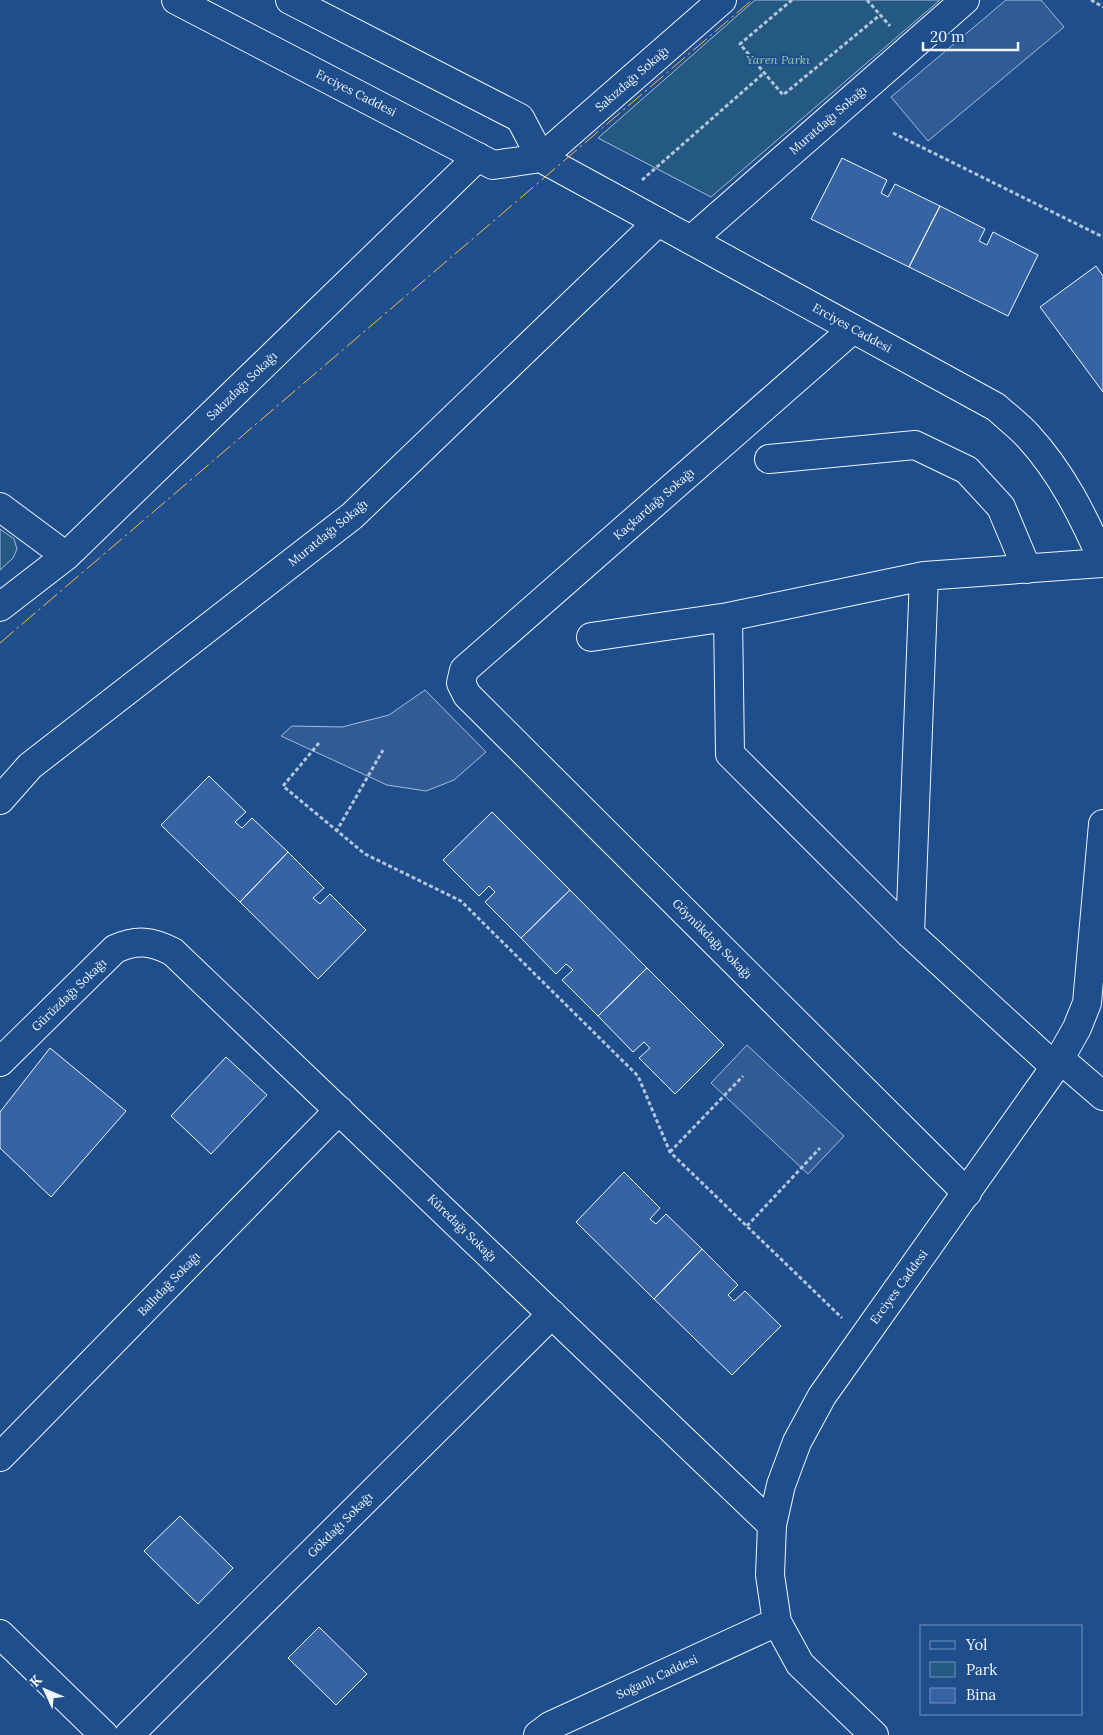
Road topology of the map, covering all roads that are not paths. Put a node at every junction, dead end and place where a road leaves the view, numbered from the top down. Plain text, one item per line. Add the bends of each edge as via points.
1 (176, 0) edge
2 (290, 0) edge
3 (722, 0) edge
4 (965, 0) edge
5 (478, 157) junction
6 (541, 158) junction
7 (658, 222) junction
8 (691, 240) junction
9 (852, 329) junction
10 (768, 459) dead end
11 (0, 507) edge
12 (66, 556) junction
13 (1103, 562) edge
14 (1027, 569) junction
15 (924, 576) junction
16 (0, 607) edge
17 (728, 617) junction
18 (591, 637) dead end
19 (461, 683) joint
20 (0, 800) edge
21 (1103, 824) edge
22 (910, 934) junction
23 (145, 941) joint
24 (0, 1062) edge
25 (1057, 1063) junction
26 (1103, 1096) edge
27 (339, 1110) junction
28 (967, 1193) junction
29 (552, 1314) junction
30 (0, 1457) edge
31 (772, 1525) junction
32 (777, 1622) junction
33 (1, 1636) edge
34 (104, 1735) edge
35 (129, 1735) edge
36 (538, 1735) edge
37 (874, 1735) edge

1 - 5 street, Erciyes Caddesi
2 - 6 street via 520,118
3 - 6 street, Sakızdağı Sokağı
4 - 8 street, Muratdağı Sokağı
5 - 6 street, Erciyes Caddesi via 493,165
5 - 12 street, Sakızdağı Sokağı
6 - 7 street, Erciyes Caddesi
7 - 8 street, Erciyes Caddesi
7 - 20 street, Muratdağı Sokağı via 352,516 30,766
8 - 9 street, Erciyes Caddesi
9 - 13 street, Erciyes Caddesi via 996,407 1028,435 1079,508
9 - 19 street, Kaçkardağı Sokağı via 464,670
10 - 14 street via 915,445 967,470 1001,507
11 - 12 street
12 - 16 street, Sakızdağı Sokağı
13 - 14 street
14 - 15 street
15 - 17 street
15 - 22 street
17 - 18 street
17 - 22 street via 730,754
19 - 28 street, Göynükdağı Sokağı via 467,695
21 - 25 street, Erciyes Caddesi via 1088,1003
22 - 25 street
23 - 24 street, Gürüzdağı Sokağı via 130,942 116,949
23 - 27 street, Küredağı Sokağı via 173,952
25 - 26 street
25 - 28 street, Erciyes Caddesi
27 - 29 street, Küredağı Sokağı
27 - 30 street, Ballıdağ Sokağı
28 - 31 street, Erciyes Caddesi via 822,1396 797,1442 781,1485
29 - 31 street, Küredağı Sokağı
29 - 35 street, Gökdağı Sokağı
31 - 32 street, Erciyes Caddesi via 770,1575
32 - 36 street, Soğanlı Caddesi via 550,1726
32 - 37 street, Erciyes Caddesi via 800,1664
33 - 34 street

